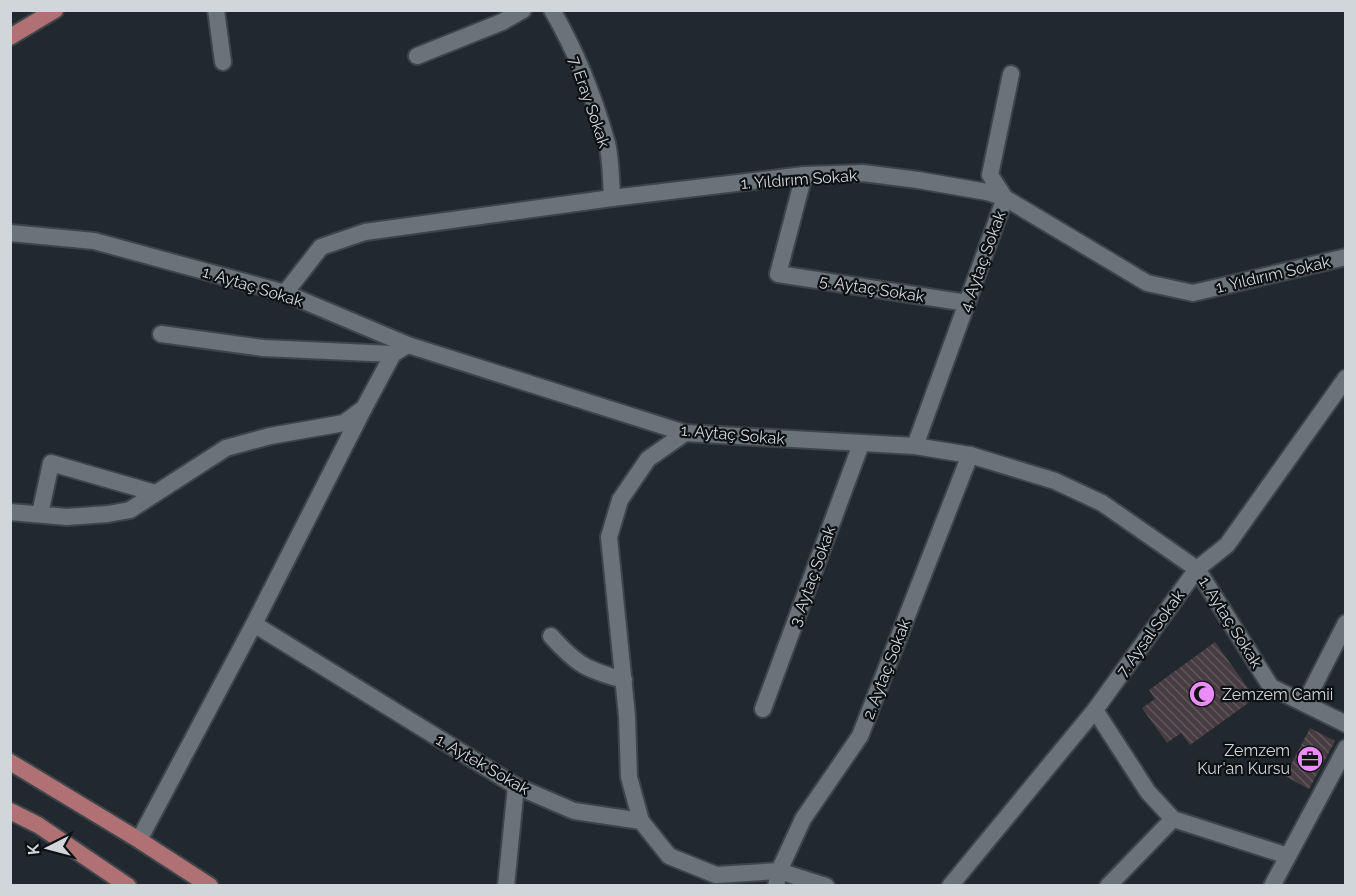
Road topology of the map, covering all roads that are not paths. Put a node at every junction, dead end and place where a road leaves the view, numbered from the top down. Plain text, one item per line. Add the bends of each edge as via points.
1 (55, 10) edge
2 (216, 10) edge
3 (523, 10) edge
4 (552, 10) edge
5 (10, 37) edge
6 (417, 56) dead end
7 (223, 62) dead end
8 (1011, 74) dead end
9 (804, 175) junction
10 (612, 198) junction
11 (1005, 198) junction
12 (10, 233) edge
13 (1346, 257) edge
14 (285, 293) junction
15 (967, 303) junction
16 (161, 334) dead end
17 (408, 345) junction
18 (393, 354) junction
19 (1346, 378) edge
20 (364, 408) junction
21 (685, 433) junction
22 (861, 444) junction
23 (915, 446) junction
24 (970, 455) junction
25 (155, 493) junction
26 (10, 512) edge
27 (40, 514) junction
28 (1197, 569) junction
29 (1346, 623) edge
30 (254, 624) junction
31 (551, 636) dead end
32 (624, 680) junction
33 (1305, 703) junction
34 (763, 709) dead end
35 (1095, 710) junction
36 (1346, 724) edge
37 (1346, 748) edge
38 (10, 762) edge
39 (516, 786) junction
40 (10, 811) edge
41 (1173, 819) junction
42 (641, 821) junction
43 (139, 840) junction
44 (1288, 856) junction
45 (777, 878) edge
46 (128, 885) edge
47 (210, 885) edge
48 (507, 885) edge
49 (826, 885) edge
50 (950, 885) edge
51 (1108, 885) edge
52 (1272, 885) edge

1 - 5 main road
2 - 7 street
3 - 6 street
4 - 10 street, 7. Eray Sokak via 568,38 607,145
8 - 11 street, 4. Aytaç Sokak via 990,175
9 - 10 street, 1. Yıldırım Sokak
9 - 11 street, 1. Yıldırım Sokak via 863,173
9 - 15 street, 5. Aytaç Sokak via 778,274
10 - 14 street, 1. Yıldırım Sokak via 365,232 321,247
11 - 13 street, 1. Yıldırım Sokak via 1147,283 1193,293
11 - 15 street, 4. Aytaç Sokak
12 - 14 street, 1. Aytaç Sokak via 94,241
14 - 17 street, 1. Aytaç Sokak
15 - 23 street, 4. Aytaç Sokak
16 - 18 street via 263,348
17 - 18 street
17 - 21 street, 1. Aytaç Sokak
18 - 20 street
19 - 28 street, 7. Aysal Sokak via 1227,545
20 - 25 street via 344,423 226,448
20 - 30 street
21 - 22 street, 1. Aytaç Sokak
21 - 32 street via 648,459 620,500 609,537
22 - 23 street, 1. Aytaç Sokak
22 - 34 street, 3. Aytaç Sokak
23 - 24 street, 1. Aytaç Sokak
24 - 28 street, 1. Aytaç Sokak via 1055,481 1102,502
24 - 45 street, 2. Aytaç Sokak via 860,736 802,819
25 - 27 street via 130,510 67,517
25 - 27 street via 51,463
26 - 27 street
28 - 33 street, 1. Aytaç Sokak via 1271,687
28 - 35 street, 7. Aysal Sokak
29 - 33 street
30 - 39 street, 1. Aytek Sokak
30 - 43 street
31 - 32 street via 568,655 593,672
32 - 42 street via 629,777
33 - 36 street, 1. Aytaç Sokak
35 - 41 street via 1148,792
35 - 50 street, 7. Aysal Sokak
37 - 44 street
38 - 43 main road
39 - 42 street, 1. Aytek Sokak via 574,811
39 - 48 street
40 - 46 main road via 38,825
41 - 44 street
41 - 51 street
42 - 45 street via 669,856 716,874
43 - 47 main road
44 - 52 street
45 - 49 street

